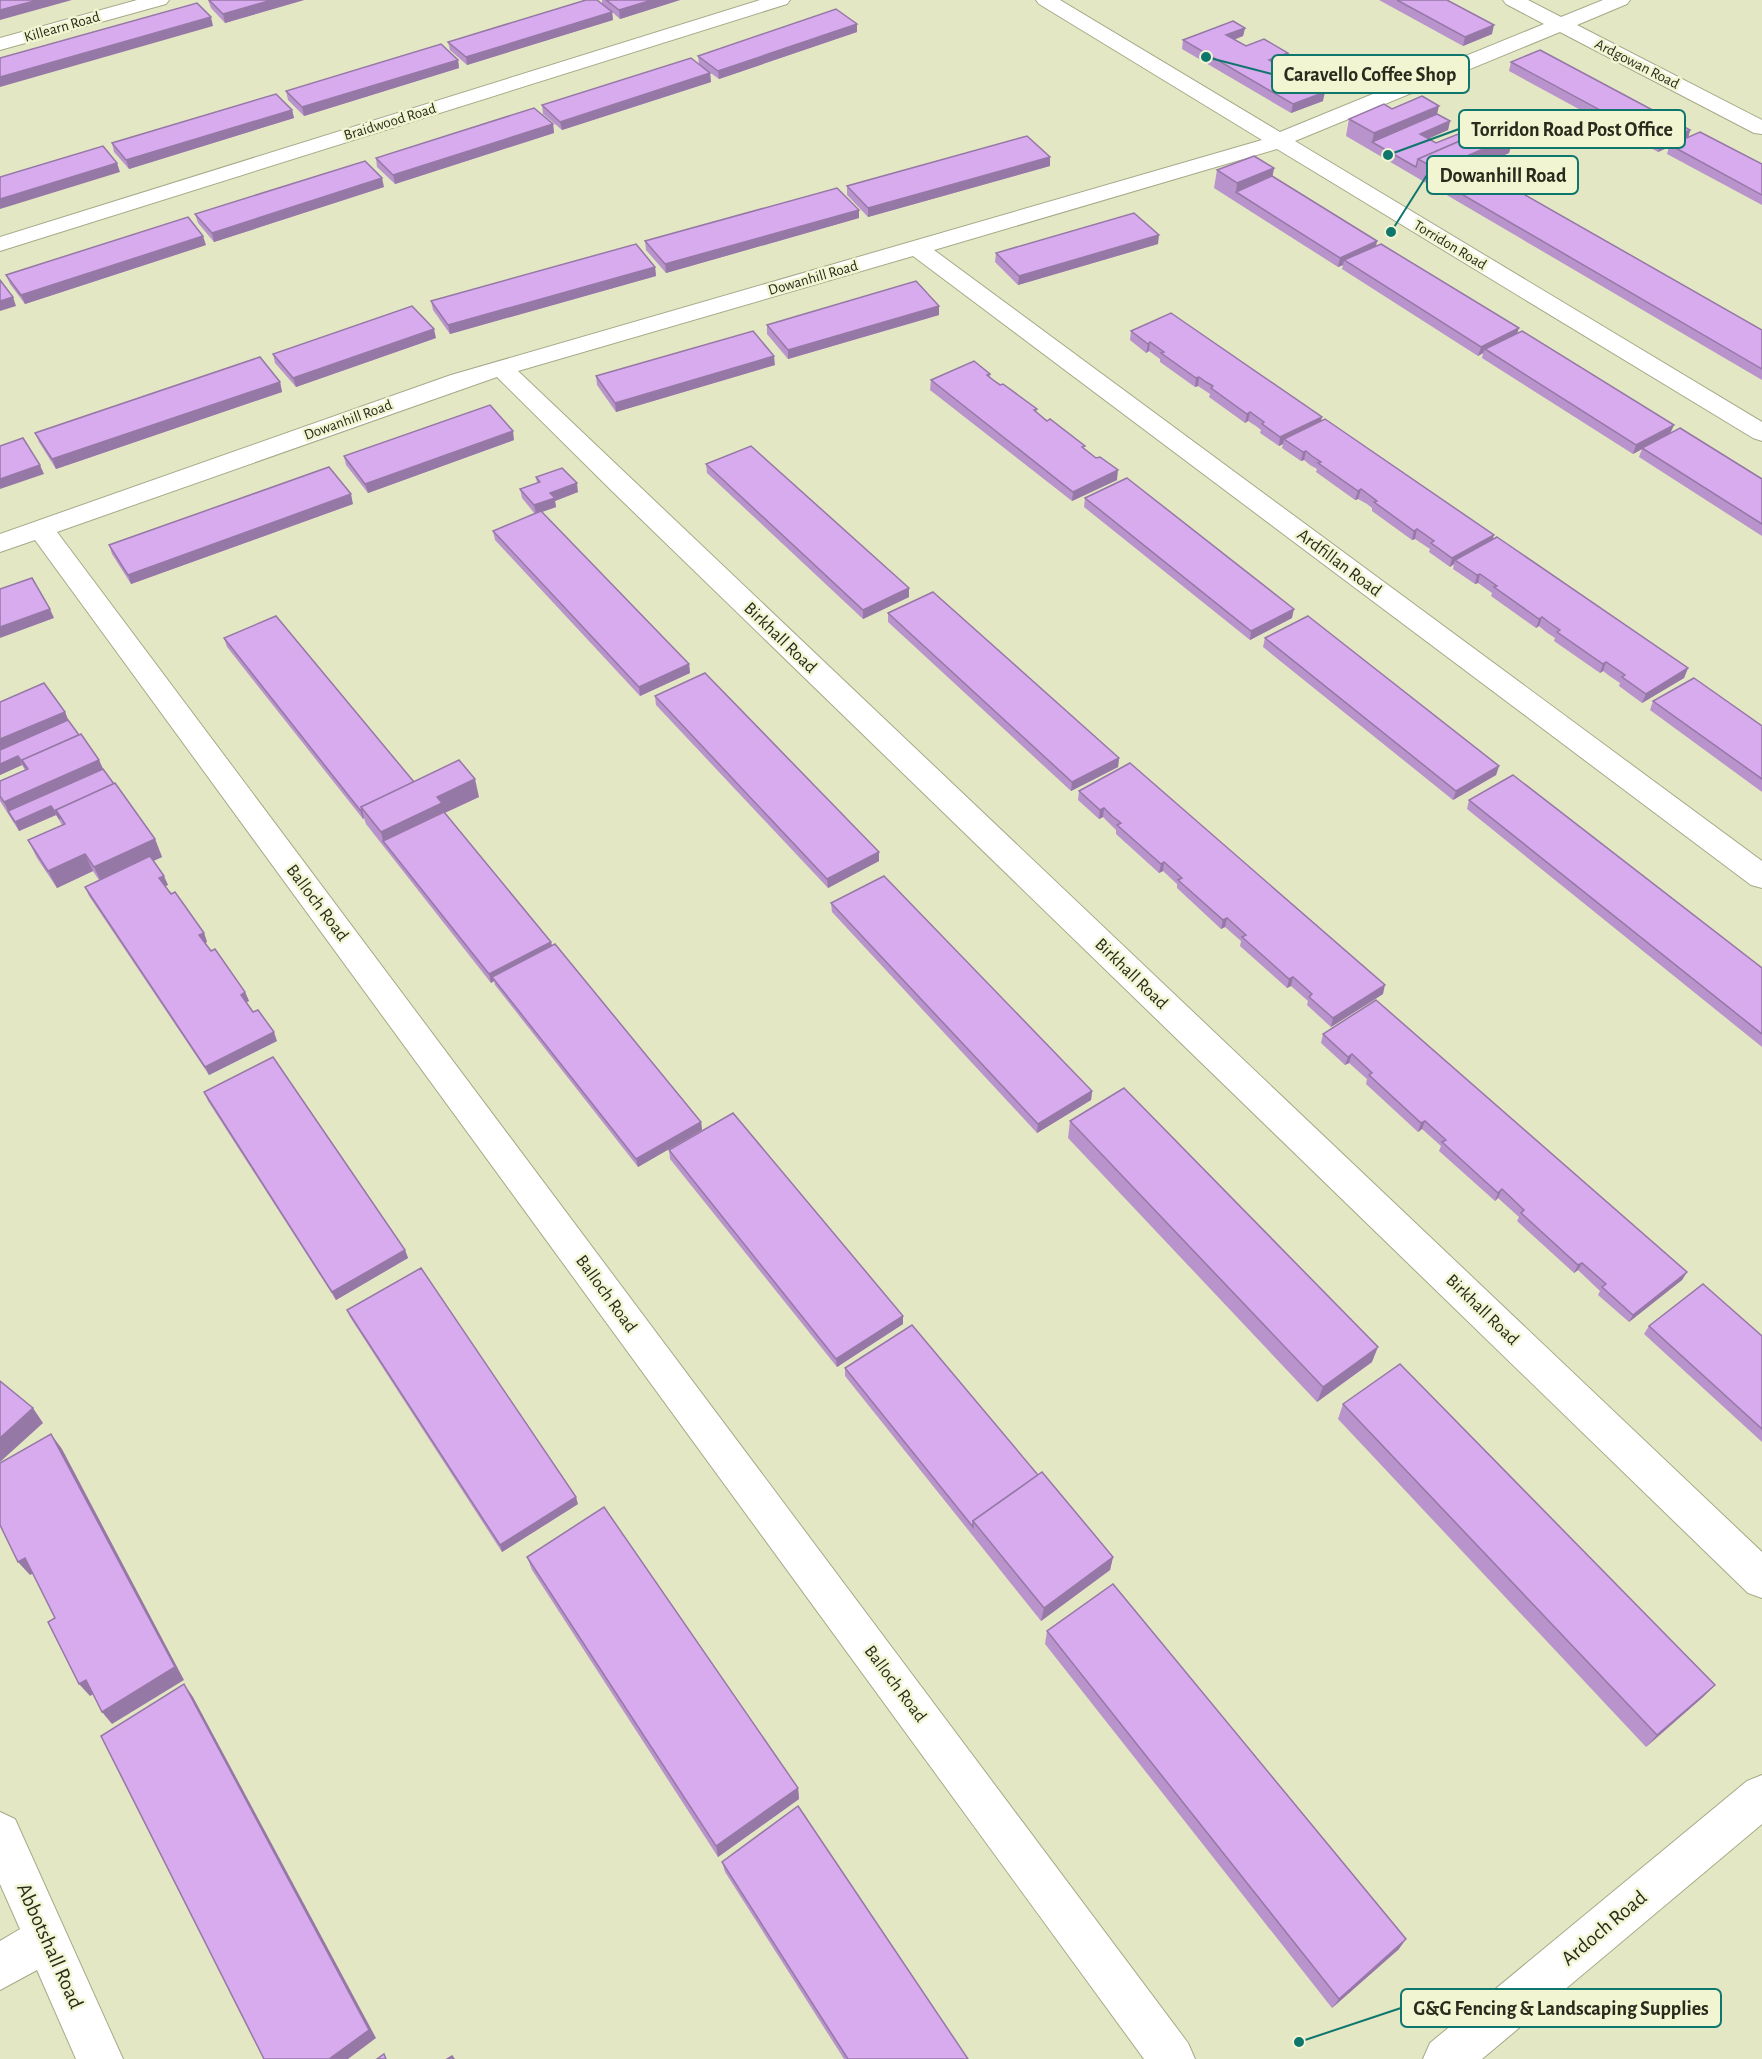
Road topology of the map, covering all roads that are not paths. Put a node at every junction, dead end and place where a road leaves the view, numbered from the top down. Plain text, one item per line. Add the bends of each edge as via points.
1 (159, 0) edge
2 (780, 0) edge
3 (1046, 0) edge
4 (1513, 0) edge
5 (1620, 0) edge
6 (1560, 24) junction
7 (0, 44) edge
8 (1762, 128) edge
9 (1279, 141) junction
10 (0, 244) edge
11 (917, 248) junction
12 (502, 367) junction
13 (1762, 433) edge
14 (40, 528) junction
15 (0, 543) edge
16 (1762, 877) edge
17 (1762, 1579) edge
18 (1762, 1796) edge
19 (0, 1834) edge
20 (46, 1939) junction
21 (0, 1967) edge
22 (100, 2059) edge
23 (1172, 2059) edge
24 (1446, 2059) edge

1 - 7 street, Killearn Road
2 - 10 street, Braidwood Road
3 - 9 street, Torridon Road
4 - 6 street, Ardgowan Road
5 - 6 street, Dowanhill Road
6 - 8 street, Ardgowan Road
6 - 9 street, Dowanhill Road
9 - 11 street, Dowanhill Road
9 - 13 street, Torridon Road
11 - 12 street, Dowanhill Road
11 - 16 street, Ardfillan Road
12 - 14 street, Dowanhill Road
12 - 17 street, Birkhall Road
14 - 15 street, Dowanhill Road
14 - 23 street, Balloch Road
18 - 24 street, Ardoch Road
19 - 20 street, Abbotshall Road
20 - 21 street
20 - 22 street, Abbotshall Road

